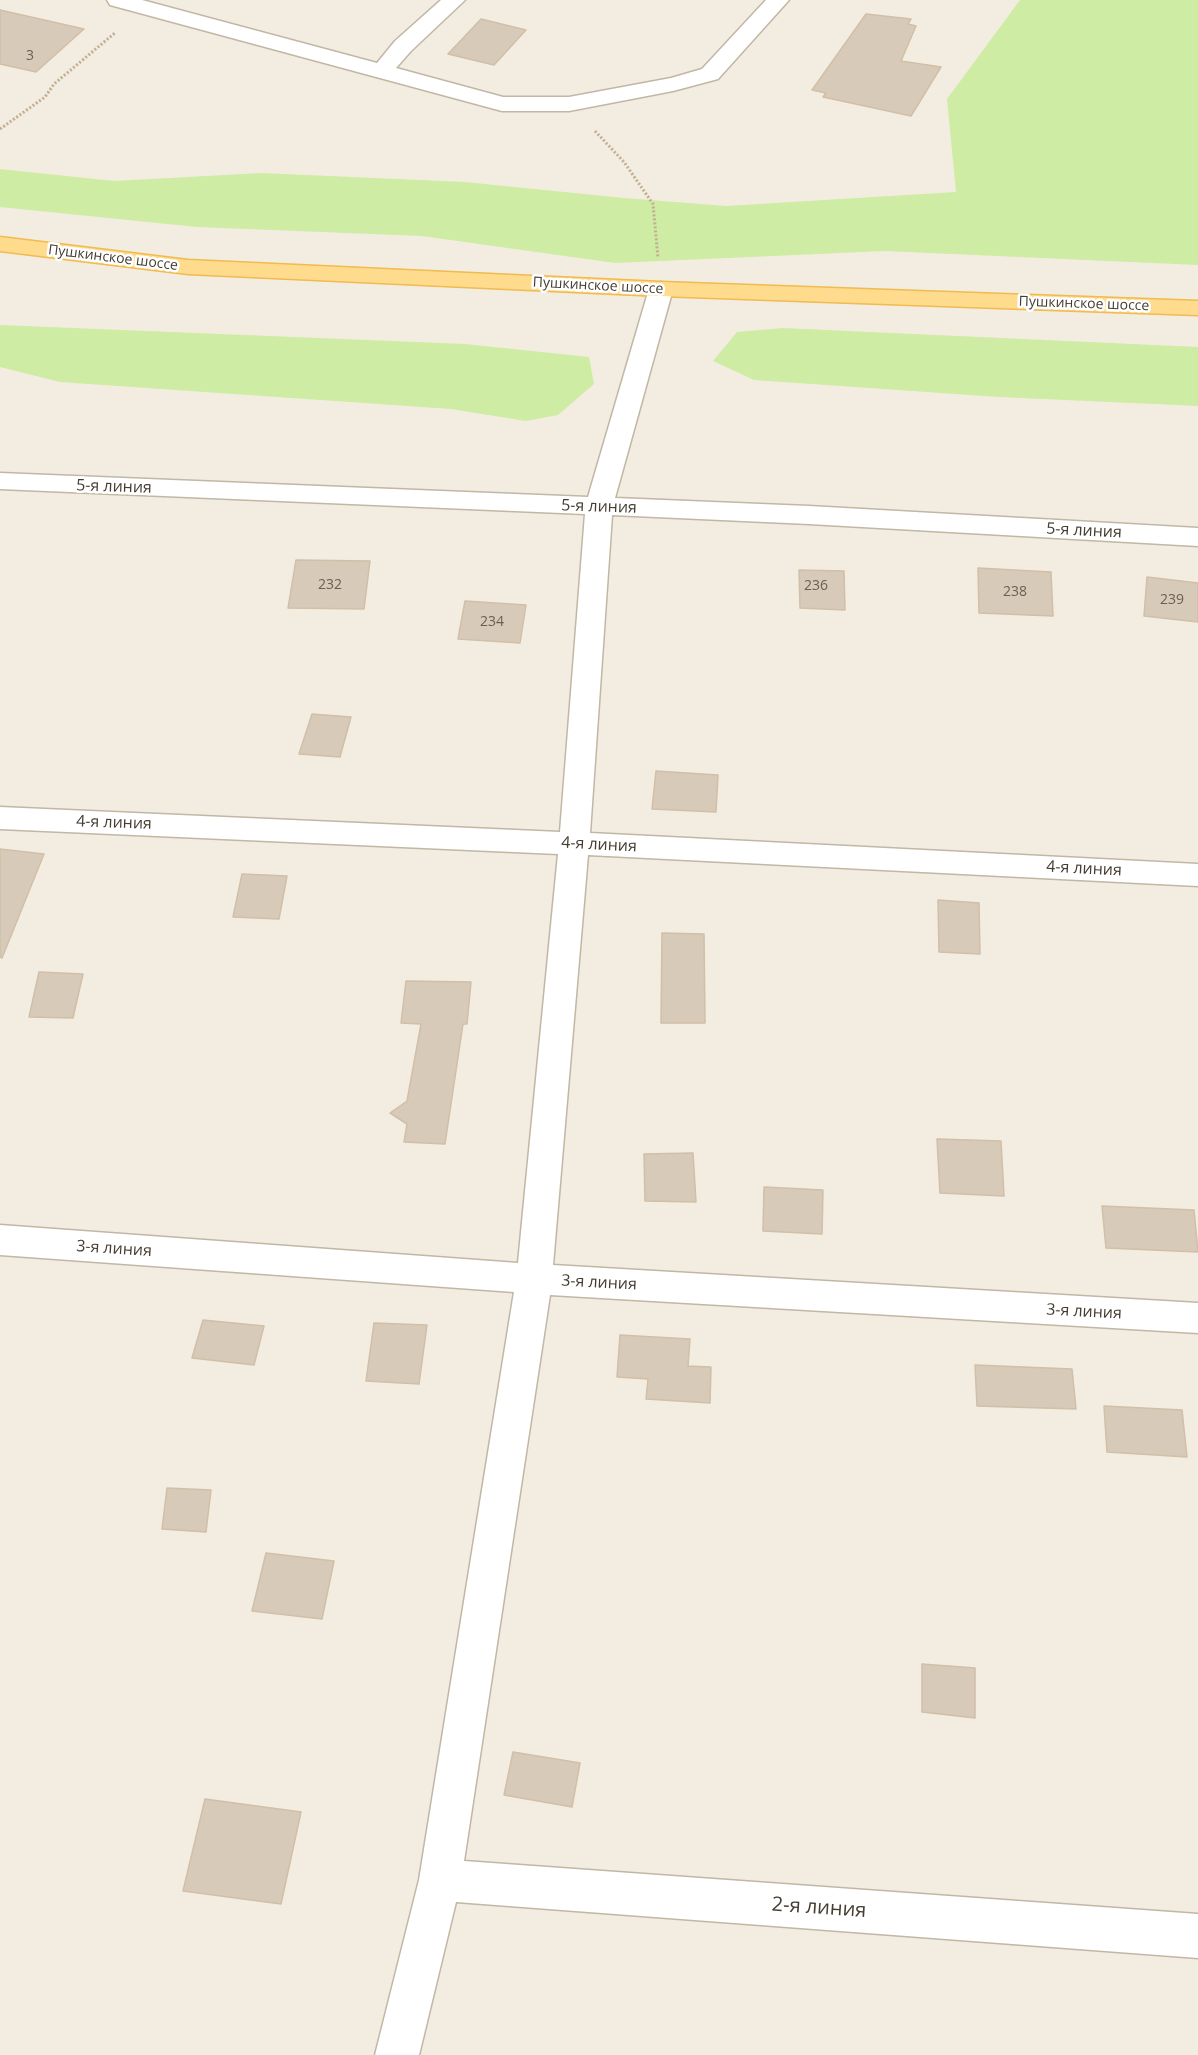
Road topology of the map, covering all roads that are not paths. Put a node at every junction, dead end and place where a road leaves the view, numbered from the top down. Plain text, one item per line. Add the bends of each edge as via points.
1 (454, 0) edge
2 (778, 0) edge
3 (130, 2) edge
4 (381, 72) junction
5 (0, 244) edge
6 (661, 289) junction
7 (1198, 308) edge
8 (0, 481) edge
9 (599, 507) junction
10 (1198, 537) edge
11 (0, 818) edge
12 (574, 844) junction
13 (1198, 875) edge
14 (0, 1240) edge
15 (534, 1279) junction
16 (1198, 1318) edge
17 (440, 1880) junction
18 (1198, 1936) edge
19 (397, 2055) edge

1 - 4 street via 403,46
2 - 4 street via 710,74 569,104 502,104
3 - 4 street
5 - 6 main road, Пушкинское шоссе via 188,267
6 - 7 main road, Пушкинское шоссе
6 - 9 street
8 - 9 street, 5-я линия
9 - 10 street, 5-я линия
9 - 12 street
11 - 12 street, 4-я линия
12 - 13 street, 4-я линия
12 - 15 street
14 - 15 street, 3-я линия
15 - 16 street, 3-я линия
15 - 17 street
17 - 18 street, 2-я линия
17 - 19 street

